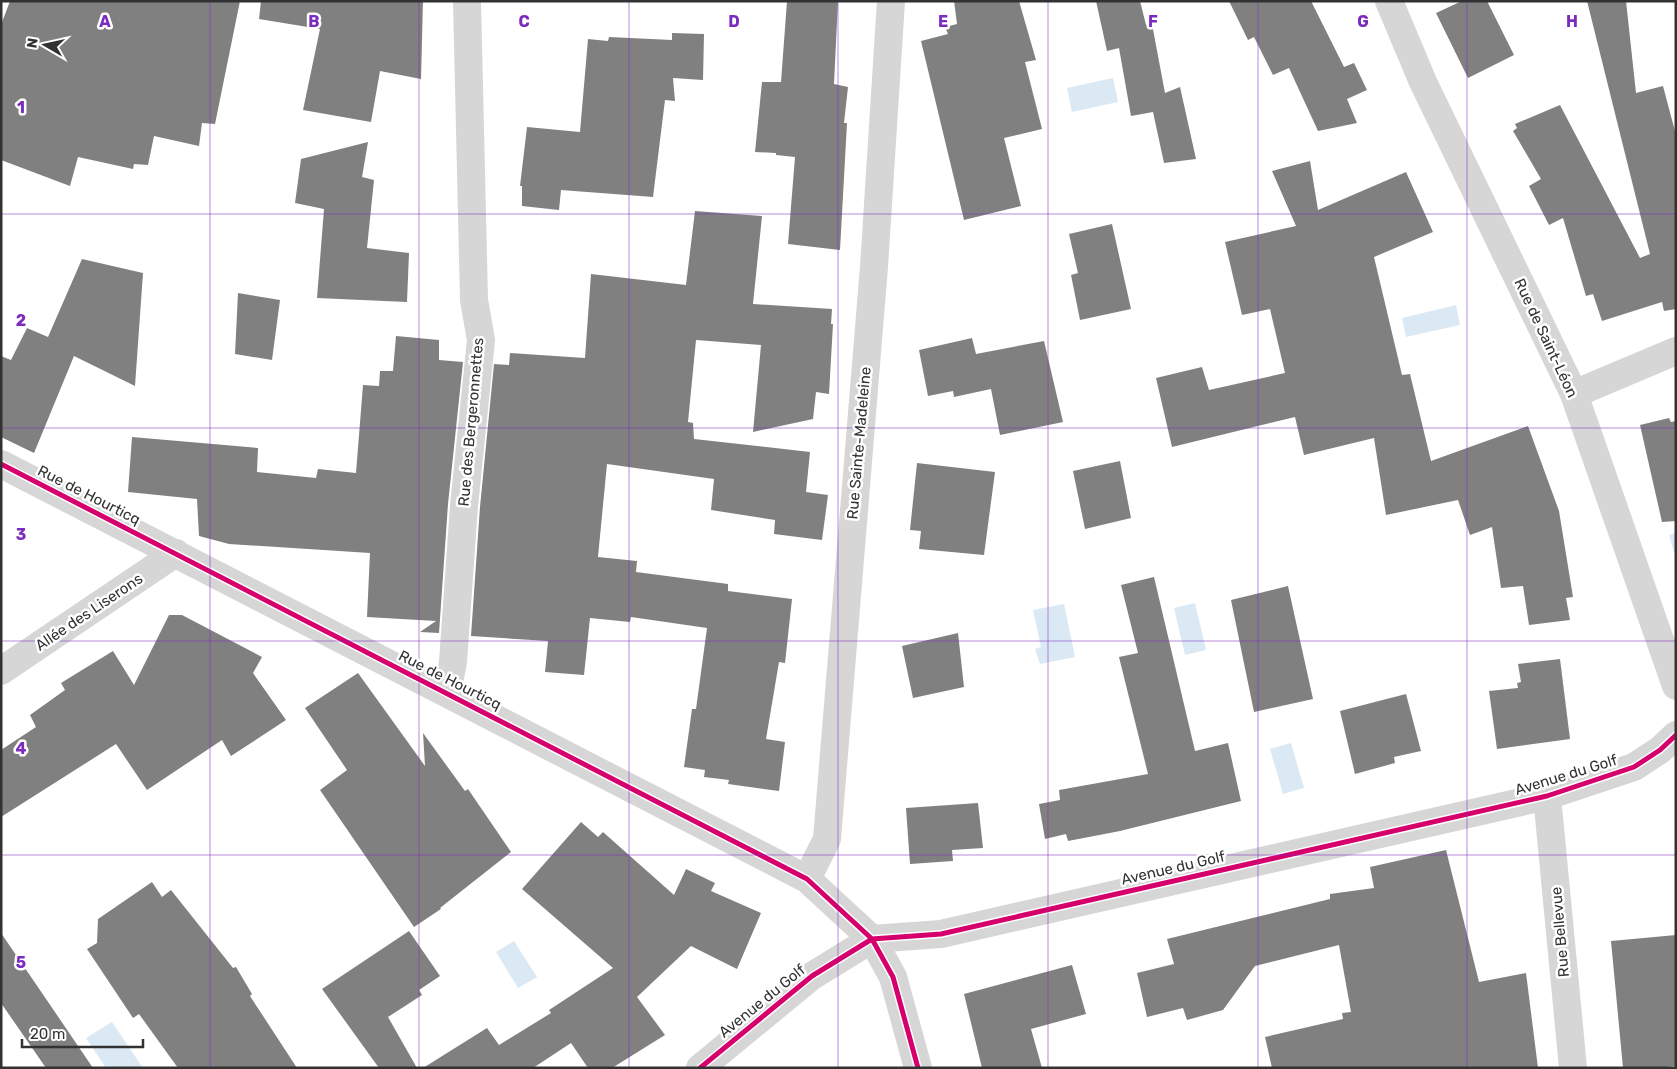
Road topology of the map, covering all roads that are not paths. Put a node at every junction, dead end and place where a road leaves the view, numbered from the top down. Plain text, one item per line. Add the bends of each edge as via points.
1 (467, 1) edge
2 (891, 1) edge
3 (1389, 1) edge
4 (1676, 351) edge
5 (1574, 394) junction
6 (1, 464) edge
7 (176, 553) junction
8 (1, 671) edge
9 (1676, 686) edge
10 (447, 692) junction
11 (1676, 734) edge
12 (1547, 796) junction
13 (808, 879) junction
14 (872, 939) junction
15 (700, 1068) edge
16 (918, 1068) edge
17 (1573, 1068) edge

1 - 10 street, Rue des Bergeronnettes via 474,300 481,340 464,506 453,662
2 - 13 street, Rue Sainte-Madeleine via 873,277 827,839
3 - 5 street, Rue de Saint-Léon via 1428,91
4 - 5 street
5 - 9 street, Rue de Saint-Léon
6 - 7 street, Rue de Hourticq
7 - 8 street, Allée des Liserons
7 - 10 street, Rue de Hourticq
10 - 13 street, Rue de Hourticq
11 - 12 street, Avenue du Golf via 1660,750 1634,767
12 - 14 street, Avenue du Golf via 941,934
12 - 17 street, Rue Bellevue
13 - 14 street, Rue de Hourticq
14 - 15 street, Avenue du Golf via 812,976
14 - 16 street via 893,977

